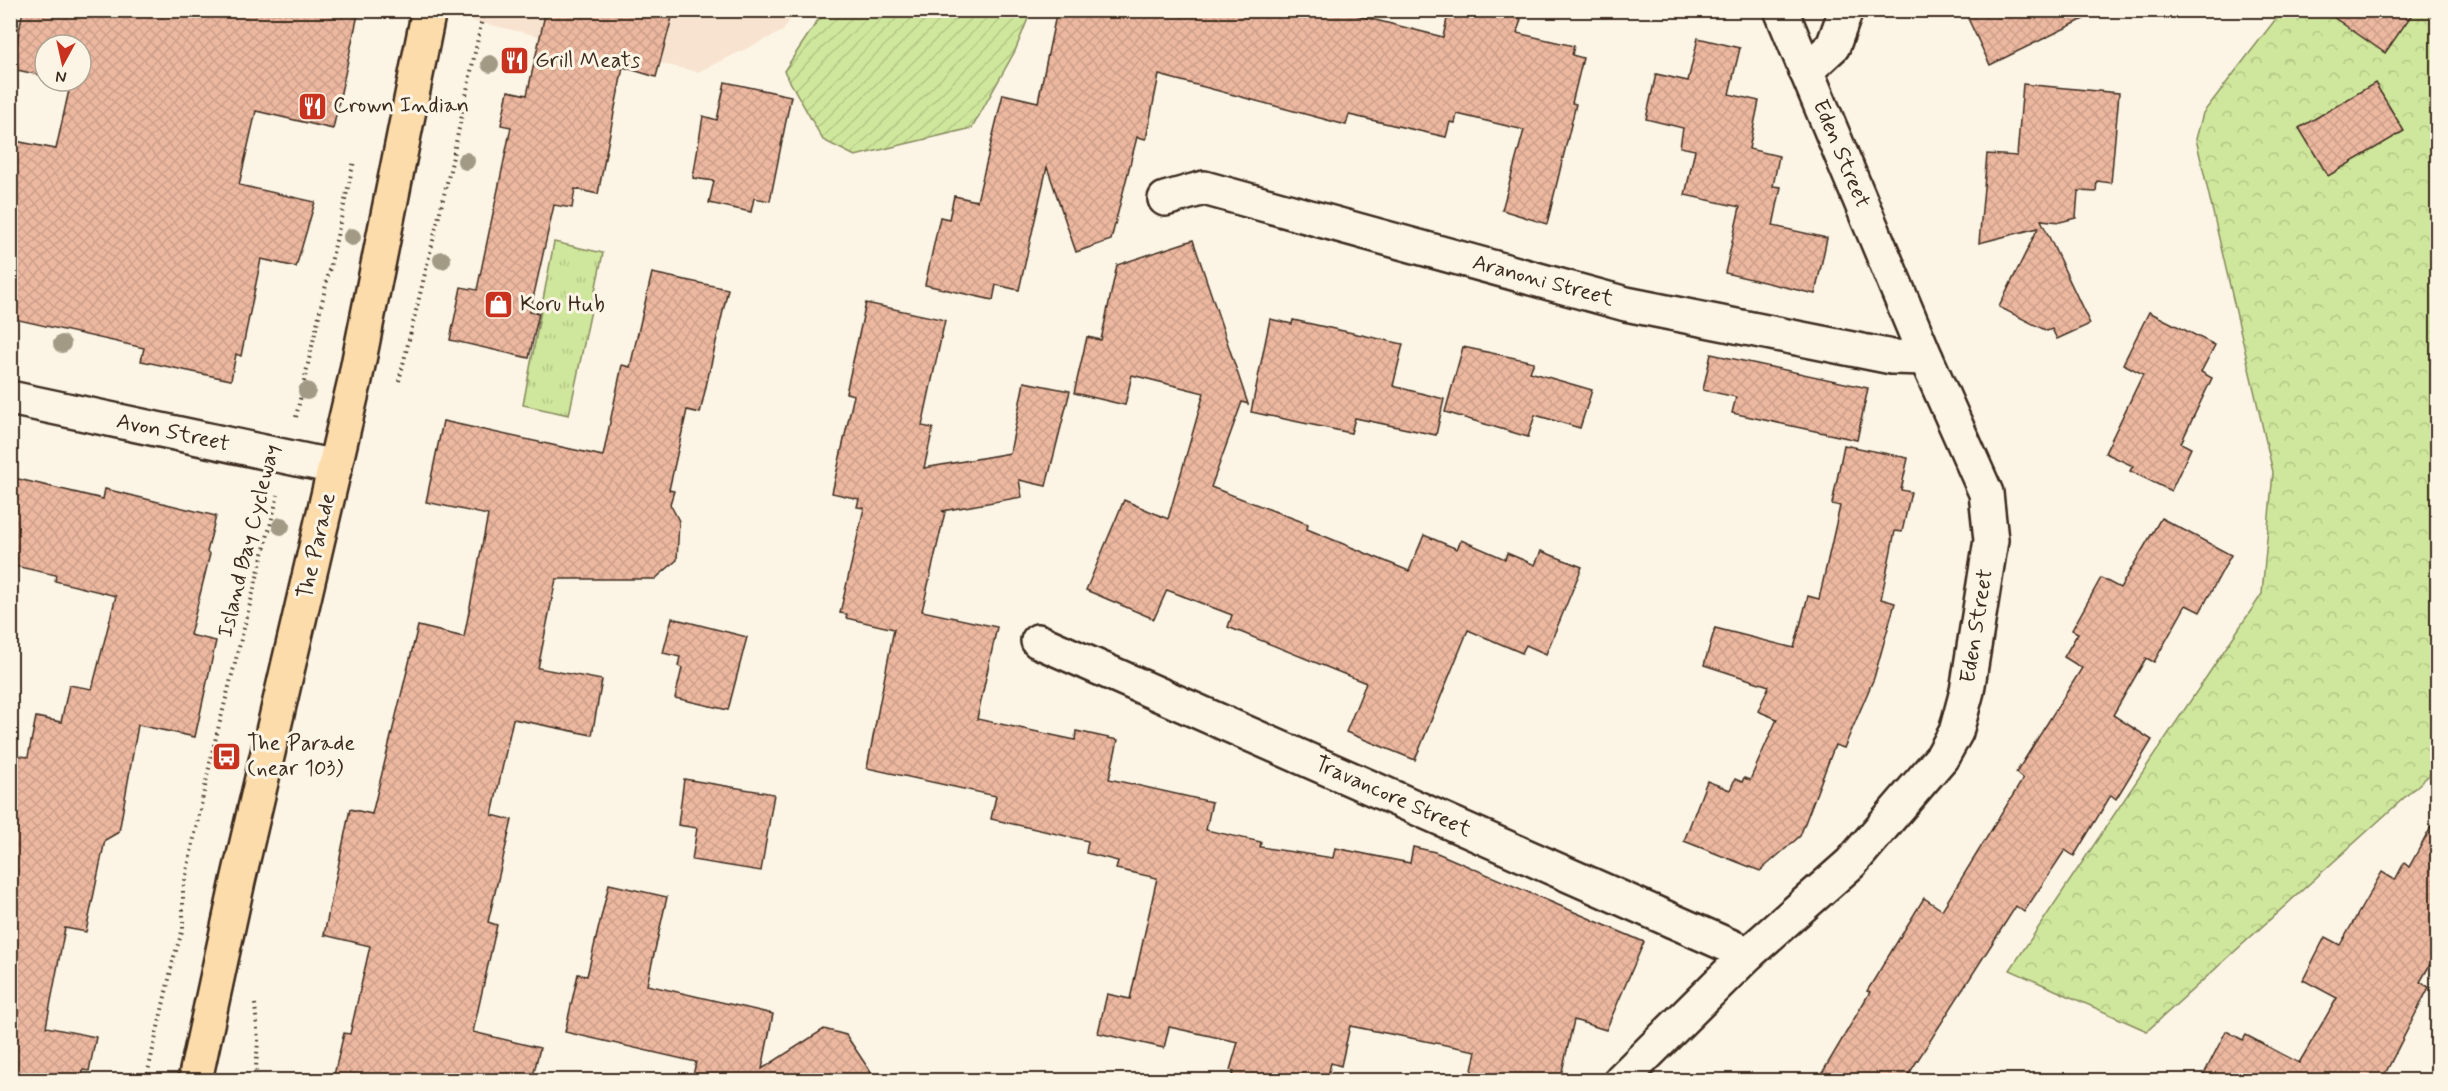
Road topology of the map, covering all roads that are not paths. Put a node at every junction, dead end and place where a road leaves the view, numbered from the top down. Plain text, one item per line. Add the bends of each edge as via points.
1 (429, 10) edge
2 (1781, 10) edge
3 (1846, 10) edge
4 (1806, 71) junction
5 (1165, 199) dead end
6 (1926, 358) junction
7 (10, 398) edge
8 (335, 468) junction
9 (1038, 641) dead end
10 (1748, 954) junction
11 (195, 1080) edge
12 (1621, 1080) edge

1 - 8 main road, The Parade
2 - 4 street, Eden Street
3 - 4 street via 1833,46
4 - 6 street, Eden Street
5 - 6 street, Aranoni Street via 1204,188 1626,304 1892,357
6 - 10 street, Eden Street via 1986,493 1991,540 1967,692 1956,732 1942,757 1851,863
7 - 8 street, Avon Street
8 - 11 main road, The Parade
9 - 10 street, Travancore Street
10 - 12 street, Eden Street

